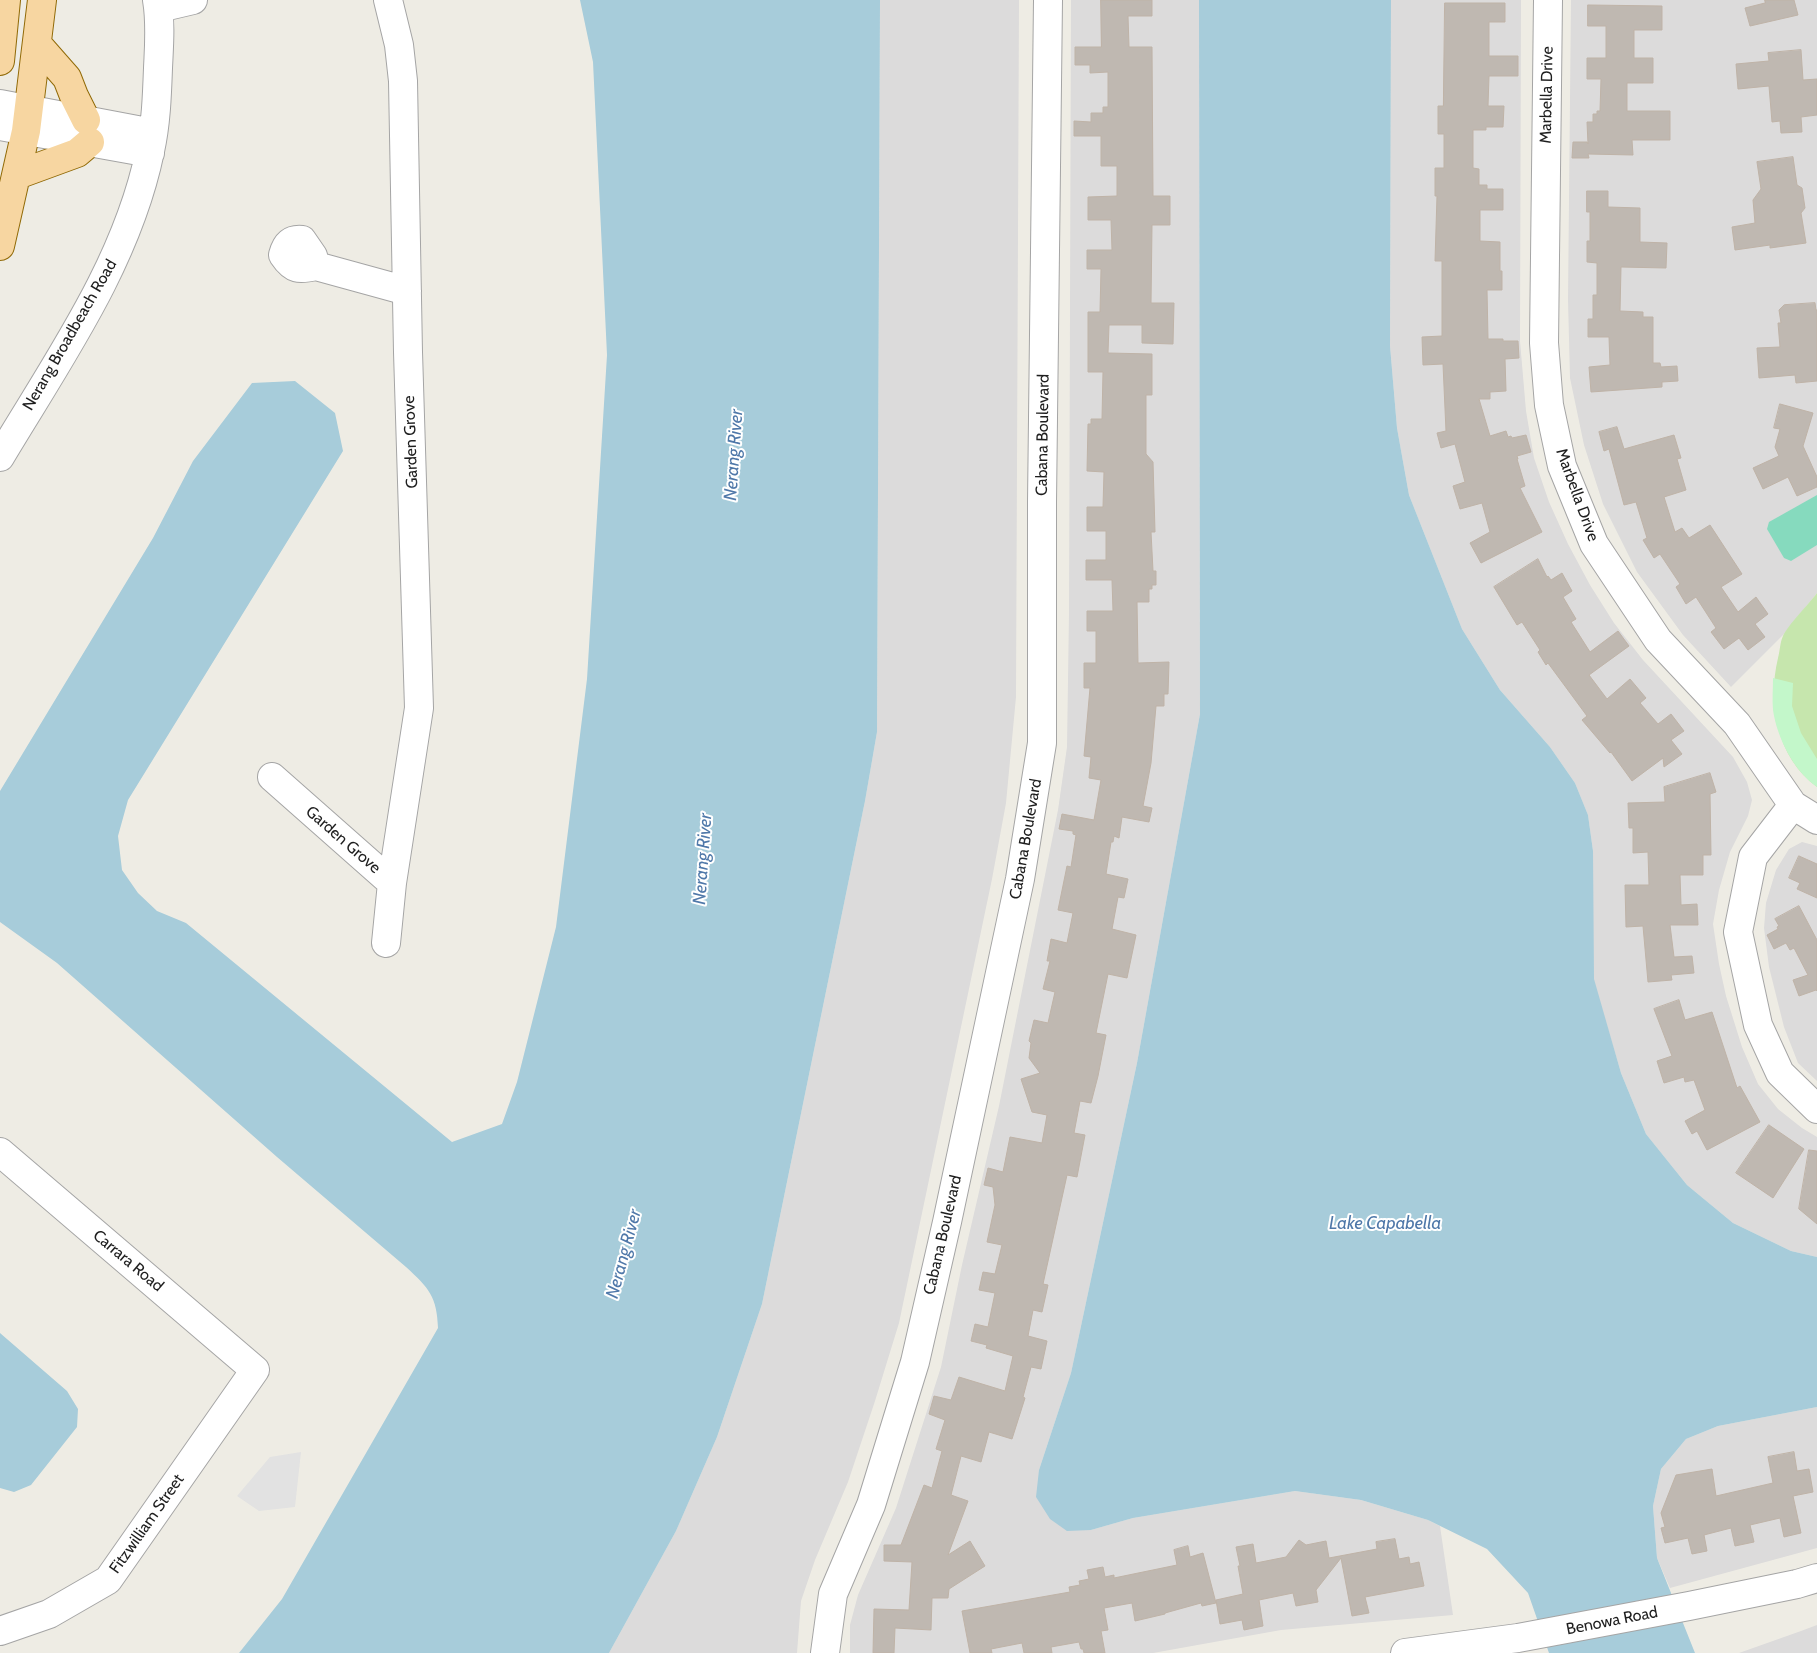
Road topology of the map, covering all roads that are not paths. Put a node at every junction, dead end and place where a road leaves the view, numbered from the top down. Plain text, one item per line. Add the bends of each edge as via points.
1 (6, 0) edge
2 (42, 0) edge
3 (193, 0) edge
4 (388, 0) edge
5 (1048, 0) edge
6 (1548, 0) edge
7 (158, 4) edge
8 (38, 45) junction
9 (1, 53) edge
10 (0, 104) edge
11 (18, 122) edge
12 (88, 131) junction
13 (152, 143) junction
14 (17, 174) junction
15 (0, 246) edge
16 (316, 266) dead end
17 (407, 291) junction
18 (0, 457) edge
19 (272, 777) dead end
20 (1793, 805) junction
21 (1817, 820) edge
22 (392, 883) junction
23 (386, 943) dead end
24 (1817, 1109) edge
25 (0, 1152) edge
26 (255, 1370) joint
27 (1817, 1578) edge
28 (0, 1631) edge
29 (825, 1653) edge
30 (1405, 1653) edge

1 - 9 main road
2 - 8 main road
3 - 7 street
4 - 17 street, Garden Grove via 399,45 403,81
5 - 29 street, Cabana Boulevard via 1042,743 1020,879 915,1362 871,1505 834,1594
6 - 20 street, Marbella Drive via 1544,344 1549,405 1562,466 1594,544 1658,640 1737,724
7 - 13 street, Nerang Broadbeach Road via 157,95
8 - 11 main road
8 - 12 main road via 67,78
10 - 11 street
11 - 12 street
11 - 14 main road
12 - 13 street
12 - 14 main road via 77,153
13 - 18 street, Nerang Broadbeach Road via 130,220 114,260
14 - 15 main road
16 - 17 street
17 - 22 street, Garden Grove via 419,708
19 - 22 street, Garden Grove
20 - 21 street, Marbella Drive
20 - 24 street via 1753,857 1738,932 1758,1025 1780,1073
22 - 23 street, Garden Grove
25 - 26 street, Carrara Road
26 - 28 street, Fitzwilliam Street via 108,1580 49,1614
27 - 30 street, Benowa Road via 1518,1638

